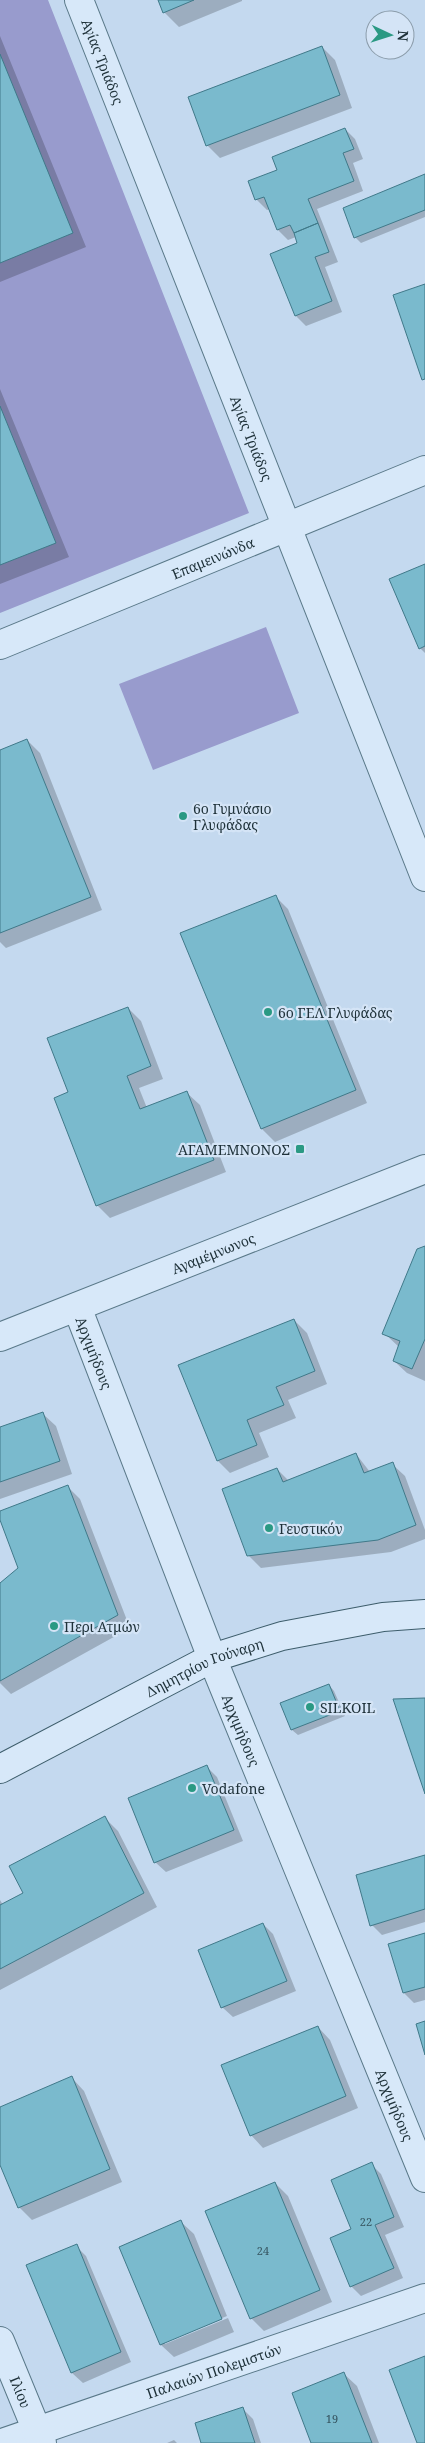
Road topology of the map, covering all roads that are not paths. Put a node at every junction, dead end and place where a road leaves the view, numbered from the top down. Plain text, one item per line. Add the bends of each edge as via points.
1 (79, 0) edge
2 (425, 470) edge
3 (286, 528) junction
4 (0, 645) edge
5 (425, 877) edge
6 (425, 1169) edge
7 (77, 1307) junction
8 (0, 1337) edge
9 (425, 1614) edge
10 (212, 1658) junction
11 (0, 1769) edge
12 (425, 2178) edge
13 (425, 2298) edge
14 (0, 2341) edge
15 (40, 2438) edge
16 (2, 2443) edge

1 - 3 street, Αγίας Τριάδος
2 - 3 street, Επαμεινώνδα
3 - 4 street, Επαμεινώνδα
3 - 5 street, Αγίας Τριάδος
6 - 7 street, Αγαμέμνωνος
7 - 8 street, Αγαμέμνωνος
7 - 10 street, Αρχιμήδους
9 - 10 street, Δημητρίου Γούναρη via 382,1616 282,1636
10 - 11 street, Δημητρίου Γούναρη
10 - 12 street, Αρχιμήδους
13 - 15 street, Παλαιών Πολεμιστών
14 - 15 street, Ιλίου
15 - 16 street, Παλαιών Πολεμιστών

